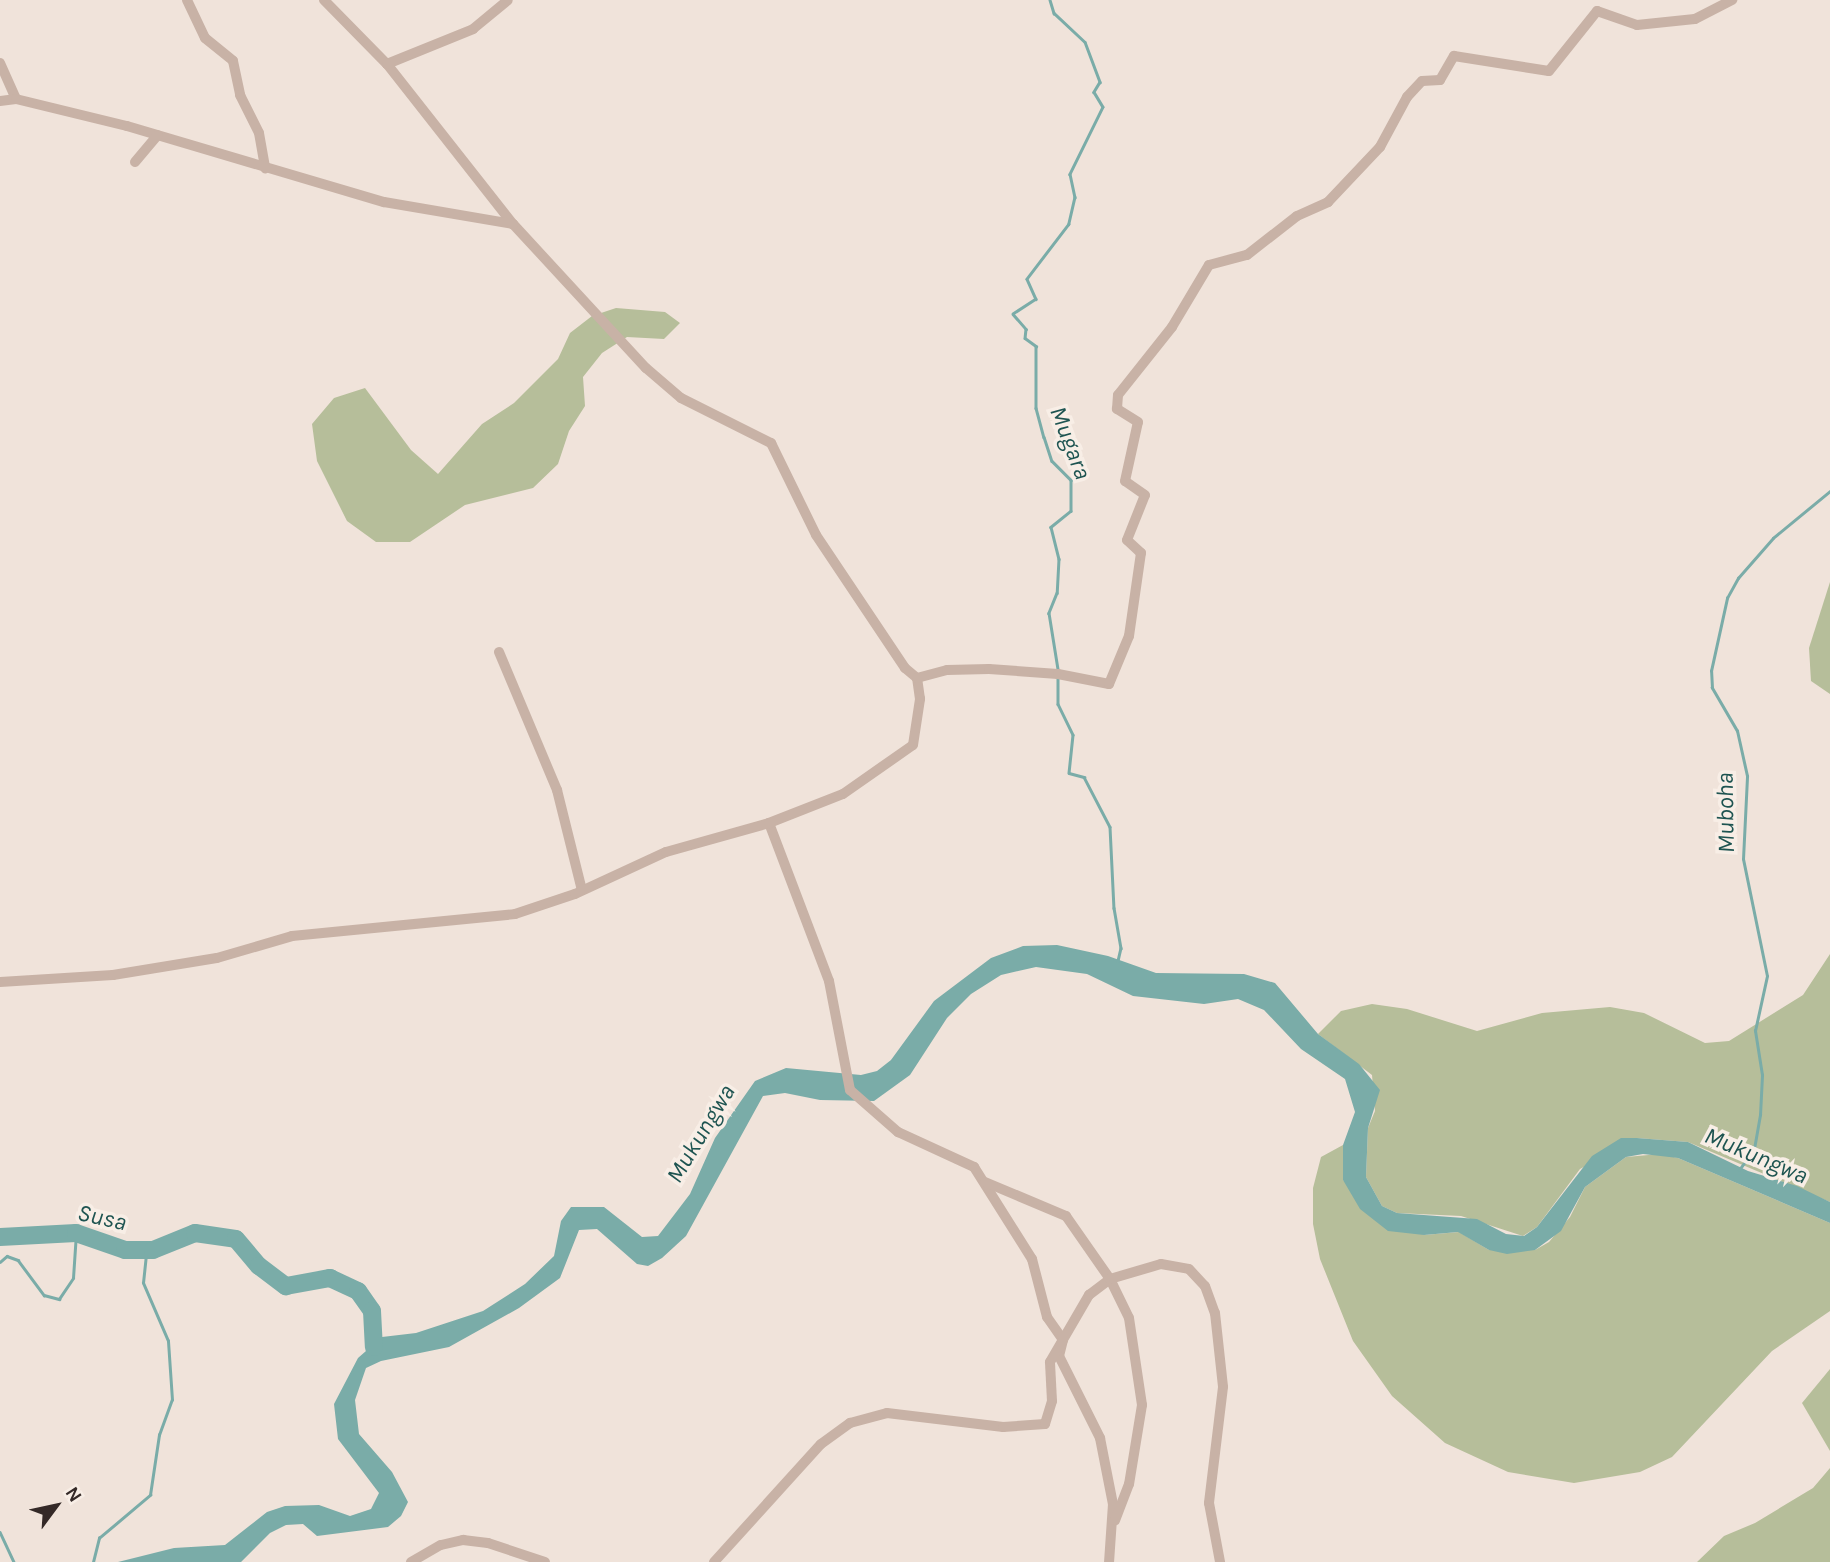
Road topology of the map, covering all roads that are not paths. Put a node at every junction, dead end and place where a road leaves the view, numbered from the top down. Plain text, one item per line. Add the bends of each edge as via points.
1 (187, 0) edge
2 (324, 0) edge
3 (508, 0) edge
4 (1732, 0) edge
5 (0, 63) edge
6 (387, 64) junction
7 (16, 99) junction
8 (0, 101) edge
9 (158, 135) junction
10 (135, 162) dead end
11 (265, 168) junction
12 (513, 224) junction
13 (499, 652) dead end
14 (917, 678) junction
15 (769, 823) junction
16 (582, 890) junction
17 (0, 982) edge
18 (985, 1182) junction
19 (1110, 1279) junction
20 (1063, 1340) junction
21 (1110, 1532) junction
22 (411, 1562) edge
23 (545, 1562) edge
24 (714, 1562) edge
25 (1109, 1562) edge
26 (1220, 1562) edge

1 - 11 street via 205,38 233,61 240,95 259,133
2 - 6 street
3 - 6 street via 474,29
4 - 14 street via 1695,19 1637,25 1597,10 1549,71 1454,56 1440,80 1422,82 1407,97 1380,148 1328,202 1297,216 1247,255 1209,265 1172,327 1118,395 1117,409 1138,422 1125,481 1145,495 1127,540 1141,553 1129,636 1109,684 1058,674 989,669 947,670
5 - 7 street
6 - 12 street
7 - 8 street
7 - 9 street
9 - 10 street
9 - 11 street
11 - 12 street via 384,202
12 - 14 street via 674,394 771,443 816,535 905,668
13 - 16 street via 557,790
14 - 15 street via 920,699 913,745 843,794
15 - 16 street via 675,849
15 - 18 street via 829,981 850,1090 898,1132 974,1167
16 - 17 street via 489,920 320,932 217,958 113,975
18 - 19 street via 1066,1216
18 - 20 street via 1032,1259 1047,1317
19 - 20 street via 1089,1295
19 - 21 street via 1129,1318 1142,1405 1129,1484
19 - 26 street via 1161,1264 1189,1269 1205,1286 1212,1303 1223,1387 1209,1503
20 - 21 street via 1059,1356 1100,1438 1113,1504
20 - 24 street via 1050,1362 1052,1401 1045,1424 1003,1427 887,1413 850,1423 821,1444
21 - 25 street
22 - 23 street via 441,1545 464,1540

